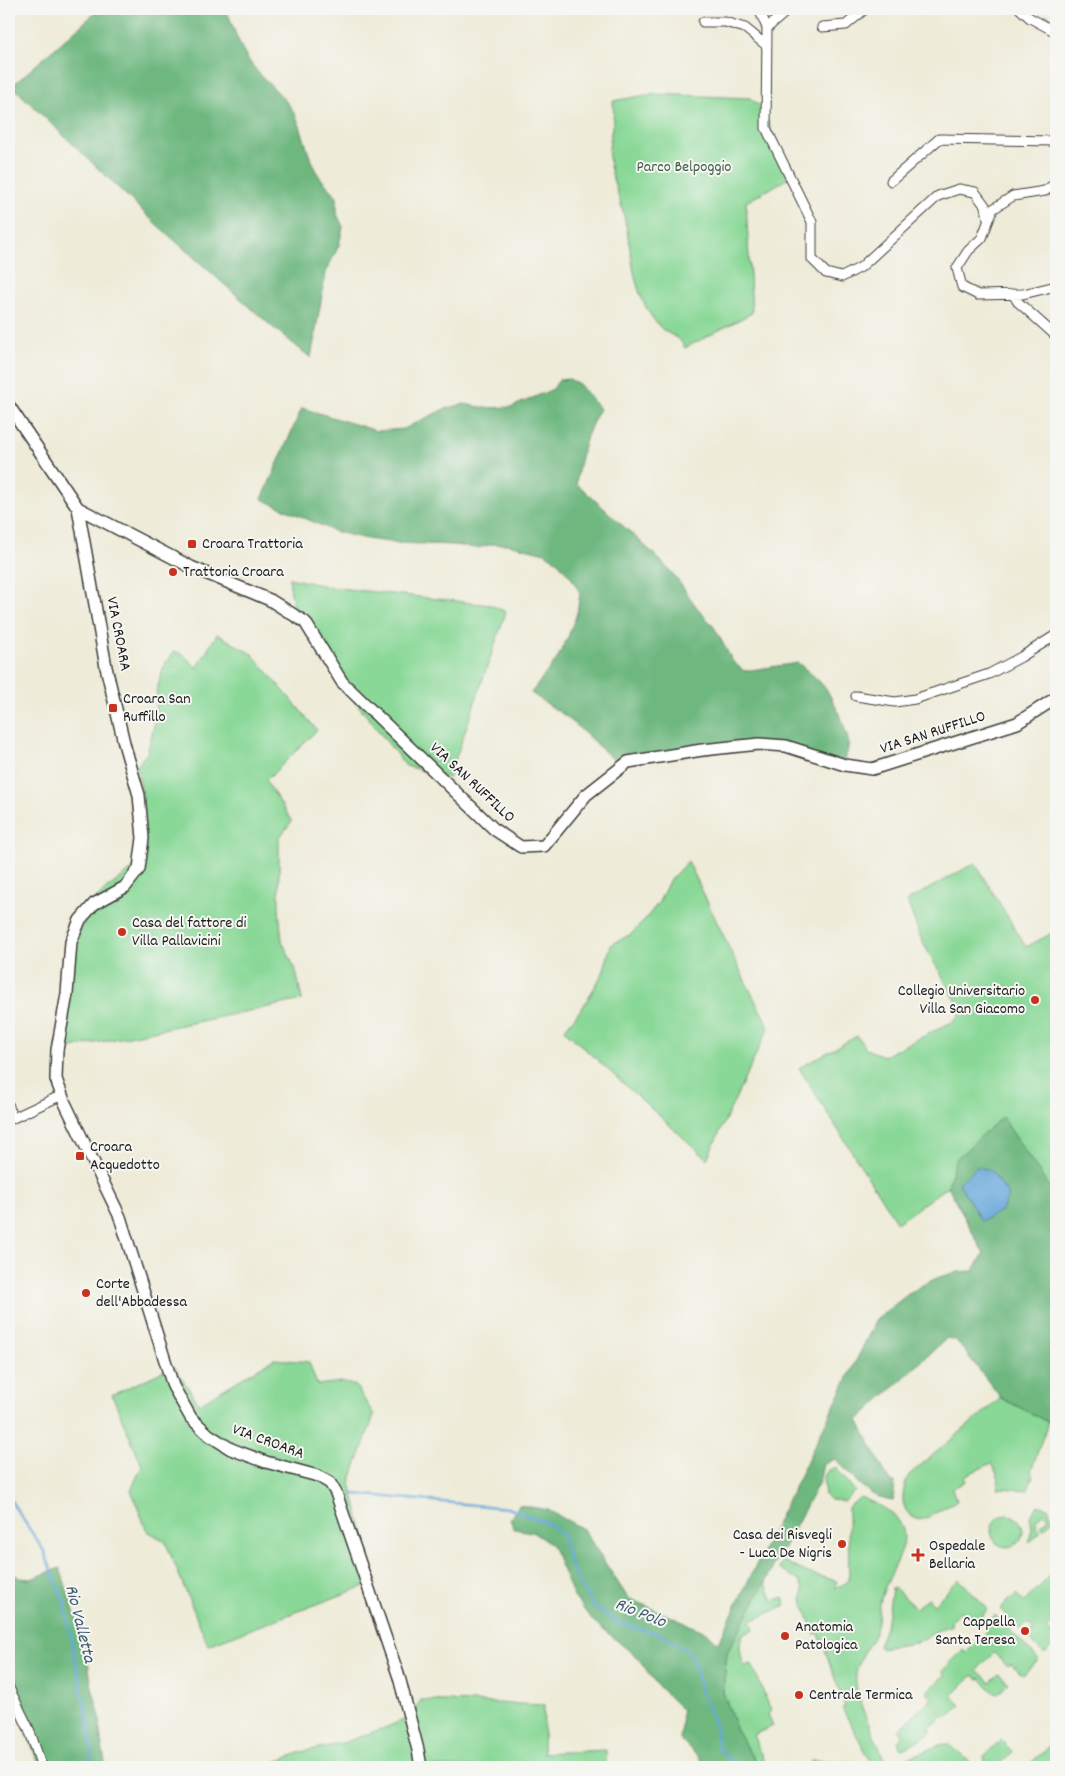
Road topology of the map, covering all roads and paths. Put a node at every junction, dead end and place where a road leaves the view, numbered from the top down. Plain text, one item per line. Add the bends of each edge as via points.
1 (759, 9) edge
2 (789, 9) edge
3 (865, 9) edge
4 (1020, 9) edge
5 (702, 22) dead end
6 (822, 27) dead end
7 (767, 28) junction
8 (1056, 32) edge
9 (767, 46) junction
10 (1056, 140) edge
11 (891, 181) dead end
12 (1056, 183) edge
13 (988, 219) junction
14 (1056, 286) edge
15 (1013, 294) junction
16 (1056, 336) edge
17 (9, 406) edge
18 (78, 508) junction
19 (1056, 635) edge
20 (856, 696) dead end
21 (1056, 698) edge
22 (62, 1094) junction
23 (9, 1106) edge
24 (10, 1120) edge
25 (9, 1688) edge
26 (42, 1767) edge
27 (421, 1767) edge

1 - 7 street
2 - 7 street
3 - 6 street via 846,25
4 - 8 street
5 - 9 street via 725,22 745,28
7 - 9 street
9 - 13 street via 766,128 812,222 812,259 826,273 842,277 861,267 938,196 959,189 975,192 986,207
10 - 11 street via 939,139
12 - 13 street via 1045,191 1013,196 994,210
13 - 15 street via 982,238 957,268 962,286 978,295
14 - 15 street
15 - 16 street
17 - 18 street, VIA CROARA
18 - 21 street, VIA SAN RUFFILLO via 191,567 270,600 304,622 342,682 495,830 521,847 544,846 586,795 628,762 759,744 786,746 845,765 872,769 1017,723
18 - 22 street, VIA CROARA via 106,667 139,795 143,838 139,869 125,887 94,904 80,920 71,942 67,994 57,1050 56,1078
19 - 20 street via 989,674 915,698 896,702
22 - 24 street
22 - 27 street, VIA CROARA via 120,1217 173,1386 191,1418 231,1449 318,1476 330,1483 336,1493 399,1677
23 - 24 street
25 - 26 street via 29,1729

